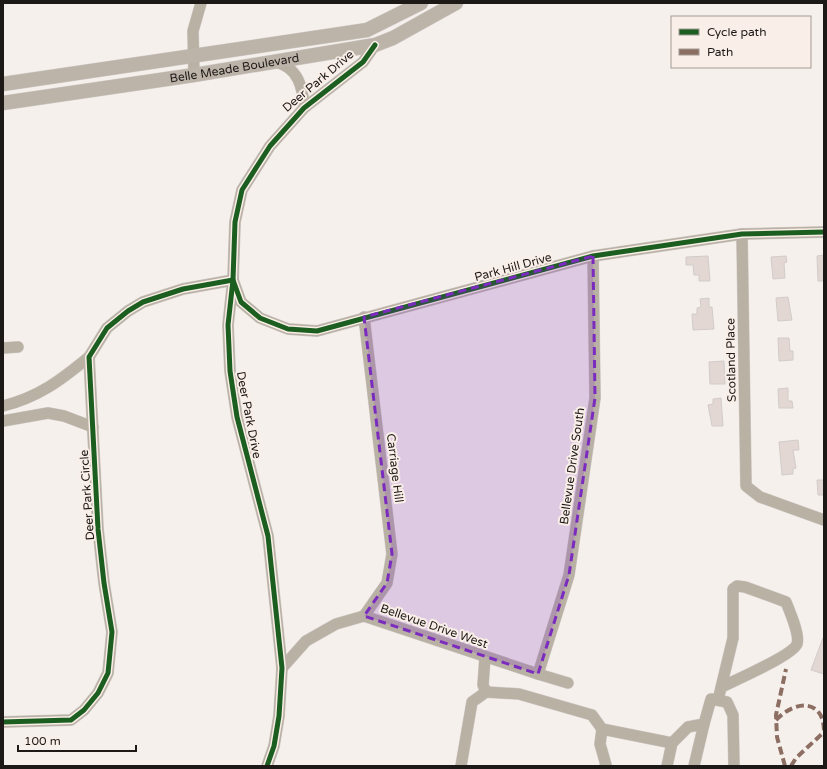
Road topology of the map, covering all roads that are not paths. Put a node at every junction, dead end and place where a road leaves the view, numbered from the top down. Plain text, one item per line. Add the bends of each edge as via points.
1 (201, 3) edge
2 (421, 3) edge
3 (456, 3) edge
4 (370, 29) junction
5 (375, 44) junction
6 (273, 45) junction
7 (194, 56) junction
8 (274, 62) junction
9 (104, 69) junction
10 (194, 75) junction
11 (3, 84) edge
12 (107, 88) junction
13 (3, 103) edge
14 (304, 108) junction
15 (824, 232) edge
16 (742, 234) junction
17 (593, 256) junction
18 (233, 280) junction
19 (364, 317) junction
20 (18, 347) dead end
21 (3, 348) edge
22 (89, 357) junction
23 (3, 406) edge
24 (3, 420) edge
25 (93, 427) junction
26 (824, 520) edge
27 (364, 616) junction
28 (485, 657) junction
29 (282, 668) junction
30 (538, 674) junction
31 (568, 683) dead end
32 (722, 687) junction
33 (486, 692) junction
34 (718, 700) junction
35 (3, 722) edge
36 (704, 724) junction
37 (602, 729) junction
38 (672, 743) junction
39 (267, 766) edge
40 (461, 766) edge
41 (605, 766) edge
42 (667, 766) edge
43 (694, 766) edge
44 (734, 766) edge

1 - 7 street via 194,30
2 - 4 main road, Belle Meade Boulevard
3 - 5 main road, Belle Meade Boulevard via 393,38
4 - 5 main road
4 - 6 main road, Belle Meade Boulevard
5 - 8 main road, Belle Meade Boulevard
5 - 14 street, Deer Park Drive via 363,62
6 - 7 main road, Belle Meade Boulevard
6 - 8 main road
7 - 9 main road, Belle Meade Boulevard
7 - 10 street
8 - 10 main road, Belle Meade Boulevard
8 - 14 street via 288,66 298,78 302,86
9 - 11 main road, Belle Meade Boulevard
9 - 12 main road
10 - 12 main road, Belle Meade Boulevard
12 - 13 main road, Belle Meade Boulevard
14 - 18 street, Deer Park Drive via 270,146 242,190 235,222
15 - 16 street, Park Hill Drive
16 - 17 street, Park Hill Drive
16 - 26 street, Scotland Place via 746,486 760,497
17 - 19 street, Park Hill Drive
17 - 30 street, Bellevue Drive South via 595,398 569,575
18 - 19 street, Park Hill Drive via 242,302 260,318 288,329 317,331
18 - 22 street via 184,290 138,305 107,328
18 - 29 street, Deer Park Drive via 228,325 230,371 237,417 268,536
19 - 27 street, Carriage Hill via 392,554 387,583
20 - 21 street
22 - 23 street via 41,393
22 - 25 street, Deer Park Circle
24 - 25 street via 48,413
25 - 35 street, Deer Park Circle via 98,529 112,632 108,673 98,693 71,720
27 - 28 street, Bellevue Drive West
27 - 29 street, Bellevue Drive West via 336,624 306,641
28 - 30 street, Bellevue Drive West
28 - 33 street via 483,685
29 - 39 street, Deer Park Drive via 279,716 274,746
30 - 31 street, Bellevue Drive West
32 - 32 street via 733,638 733,589 737,586 745,587 786,602 797,635 797,644 776,660
32 - 34 street
33 - 37 street via 519,694 592,715
33 - 40 street via 472,702
34 - 36 street via 711,699
34 - 44 street via 727,702 734,716
36 - 38 street via 688,727
36 - 43 street
37 - 38 street
37 - 41 street via 600,744
38 - 42 street

